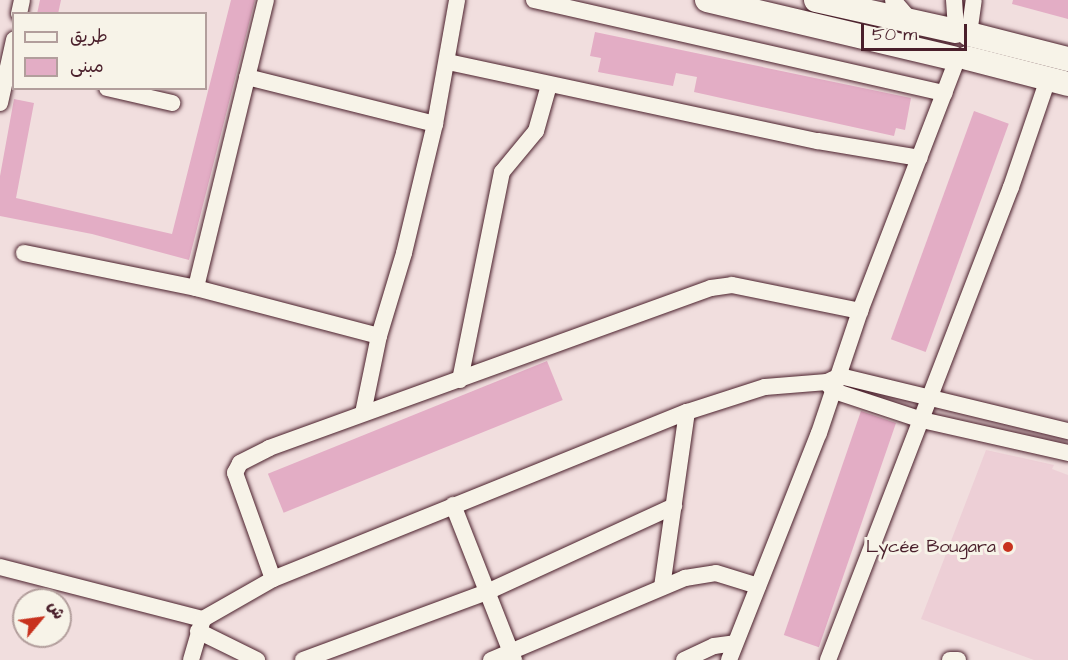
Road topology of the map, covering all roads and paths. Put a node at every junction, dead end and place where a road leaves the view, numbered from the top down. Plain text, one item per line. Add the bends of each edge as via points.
1 (266, 0) edge
2 (457, 0) edge
3 (534, 0) edge
4 (707, 0) edge
5 (816, 0) edge
6 (892, 0) edge
7 (954, 0) edge
8 (974, 0) edge
9 (911, 21) junction
10 (962, 32) junction
11 (959, 58) junction
12 (1068, 59) edge
13 (448, 62) junction
14 (11, 64) edge
15 (247, 77) junction
16 (1058, 82) edge
17 (549, 85) junction
18 (114, 90) edge
19 (945, 93) junction
20 (0, 103) edge
21 (172, 104) dead end
22 (435, 124) junction
23 (920, 158) junction
24 (24, 253) dead end
25 (196, 288) junction
26 (860, 311) junction
27 (379, 336) junction
28 (460, 380) junction
29 (834, 383) junction
30 (928, 398) junction
31 (687, 412) junction
32 (363, 413) junction
33 (922, 420) junction
34 (1068, 431) edge
35 (1068, 453) edge
36 (453, 505) junction
37 (674, 506) junction
38 (0, 567) edge
39 (273, 579) junction
40 (758, 586) junction
41 (662, 587) junction
42 (487, 592) junction
43 (201, 625) junction
44 (735, 644) junction
45 (512, 656) edge
46 (191, 660) edge
47 (257, 660) edge
48 (303, 660) edge
49 (491, 660) edge
50 (684, 660) edge
51 (729, 660) edge
52 (828, 660) edge
53 (950, 660) edge
54 (958, 660) edge

1 - 15 street
2 - 13 street
3 - 19 street
4 - 11 main road
5 - 9 main road
6 - 9 street
7 - 10 street
8 - 10 street
9 - 10 main road
10 - 11 main road via 974,47
10 - 12 main road
11 - 16 main road
11 - 19 street
13 - 17 street
13 - 22 street
14 - 20 street
15 - 22 street
15 - 25 street
16 - 30 street
17 - 23 street via 818,141
17 - 28 street via 536,131 502,172
18 - 21 street
19 - 23 street
22 - 27 street
23 - 26 street
24 - 25 street
25 - 27 street
26 - 28 street via 732,285 711,288
26 - 29 street
27 - 32 street
28 - 32 street
29 - 30 street
29 - 31 street via 765,387
29 - 33 street
29 - 40 street
30 - 33 street
30 - 34 street
31 - 36 street
31 - 37 street
32 - 39 street via 240,463 235,473 239,491
33 - 35 street
33 - 52 street
36 - 39 street
36 - 42 street
37 - 41 street
37 - 42 street
38 - 43 street
39 - 43 street
40 - 41 street via 716,573
40 - 44 street
41 - 45 street
42 - 45 street
42 - 48 street
43 - 46 street
43 - 47 street
44 - 50 street via 714,646
44 - 51 street
45 - 49 street
53 - 54 street

